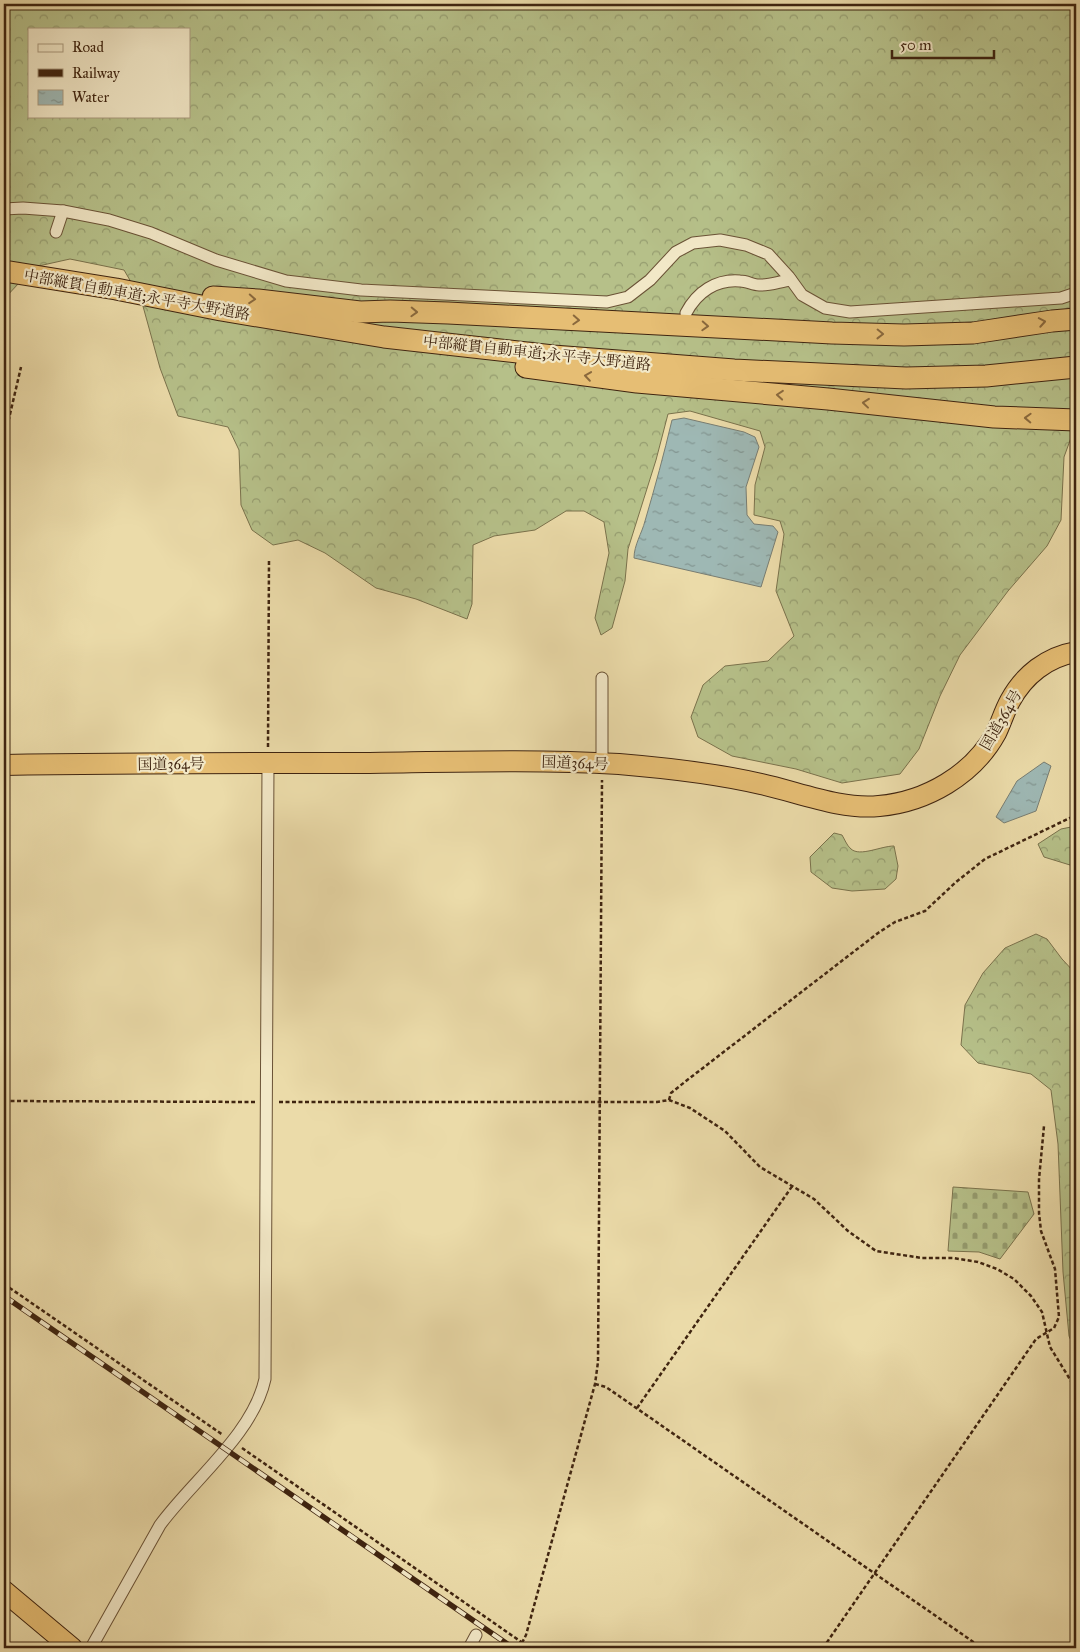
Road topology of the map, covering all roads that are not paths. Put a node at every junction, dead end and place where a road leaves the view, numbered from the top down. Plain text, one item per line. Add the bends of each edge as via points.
1 (4, 209) edge
2 (63, 211) junction
3 (56, 232) dead end
4 (4, 271) edge
5 (791, 280) junction
6 (116, 289) junction
7 (1076, 293) edge
8 (686, 313) dead end
9 (1076, 319) edge
10 (1076, 367) edge
11 (638, 373) junction
12 (1076, 420) edge
13 (1076, 652) edge
14 (602, 678) dead end
15 (268, 763) junction
16 (602, 763) junction
17 (4, 765) edge
18 (4, 1591) edge
19 (476, 1635) dead end
20 (72, 1648) edge
21 (91, 1648) edge
22 (468, 1648) edge

1 - 2 street
2 - 3 street
2 - 5 street via 109,220 216,260 286,281 361,290 608,302 628,297 650,280 676,252 693,244 720,240 768,254
4 - 6 highway, 中部縦貫自動車道;永平寺大野道路
5 - 7 street via 810,300 825,308 850,312 1061,298
5 - 8 street via 760,285 726,280 706,288 692,301
6 -> 9 highway via 360,312 448,313 832,333 973,333
6 - 11 highway, 中部縦貫自動車道;永平寺大野道路 via 384,337 552,356
10 - 11 highway, 中部縦貫自動車道;永平寺大野道路 via 986,376 906,378
12 -> 11 highway via 994,417
13 - 16 highway, 国道364号 via 1048,661 1032,672 1009,703 983,753 964,772 923,796 901,802 856,806 728,777
14 - 16 street
15 - 16 highway, 国道364号
15 - 17 highway, 国道364号
15 - 21 street via 265,1379 257,1403 232,1441 160,1525
18 - 20 highway
19 - 22 street

